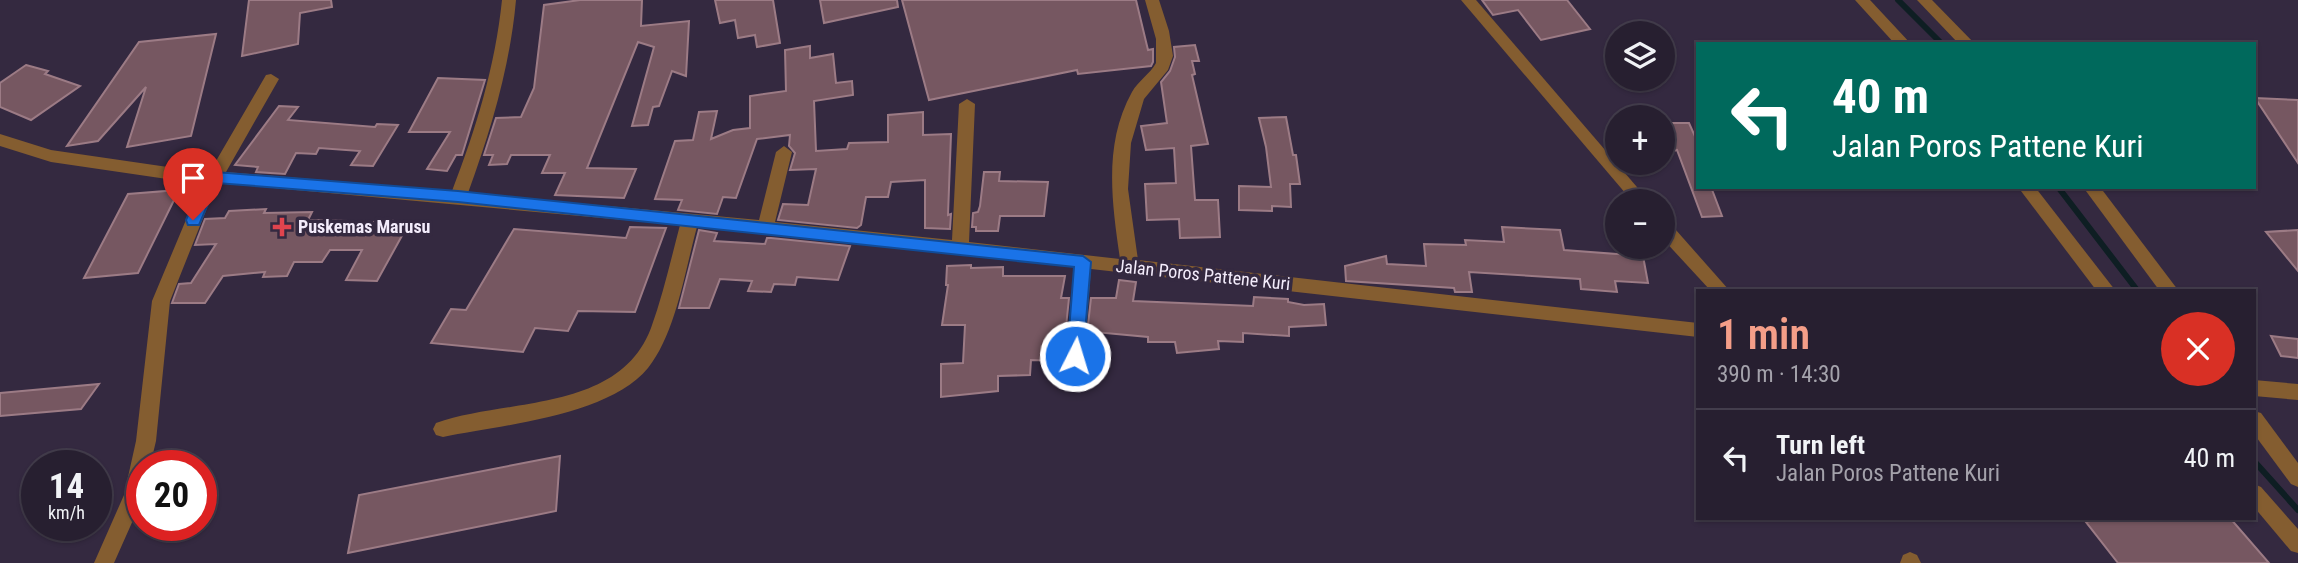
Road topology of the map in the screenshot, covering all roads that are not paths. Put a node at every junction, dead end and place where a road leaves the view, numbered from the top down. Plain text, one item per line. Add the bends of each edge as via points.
1 (509, 0) edge
2 (1152, 0) edge
3 (1468, 0) edge
4 (1862, 0) edge
5 (1924, 0) edge
6 (1903, 42) edge
7 (1966, 42) edge
8 (271, 79) dead end
9 (967, 104) dead end
10 (0, 140) edge
11 (785, 152) dead end
12 (213, 178) junction
13 (1631, 189) edge
14 (2028, 189) edge
15 (2093, 189) edge
16 (458, 197) junction
17 (690, 220) junction
18 (765, 228) junction
19 (1675, 240) edge
20 (960, 248) junction
21 (1083, 262) junction
22 (1130, 266) junction
23 (1719, 289) edge
24 (2105, 289) edge
25 (2168, 289) edge
26 (1696, 330) edge
27 (1075, 356) dead end
28 (2256, 388) edge
29 (2298, 392) edge
30 (2256, 422) edge
31 (443, 429) dead end
32 (2298, 478) edge
33 (2256, 496) edge
34 (2298, 544) edge
35 (104, 563) edge

1 - 16 street via 499,75
2 - 22 street via 1165,61 1142,89 1123,145 1119,188
3 - 13 street
4 - 6 street
5 - 7 street
8 - 12 street
9 - 20 street
10 - 12 street, Jalan Poros Pattene Kuri via 51,156
11 - 18 street
12 - 16 street, Jalan Poros Pattene Kuri
12 - 35 street via 162,301 146,442 134,495
14 - 24 street
15 - 25 street
16 - 17 street, Jalan Poros Pattene Kuri
17 - 18 street, Jalan Poros Pattene Kuri
17 - 31 street via 659,331 641,363 627,375 587,400
18 - 20 street, Jalan Poros Pattene Kuri
19 - 23 street
20 - 21 street, Jalan Poros Pattene Kuri
21 - 22 street, Jalan Poros Pattene Kuri
21 - 27 street
22 - 26 street, Jalan Poros Pattene Kuri
28 - 29 street
30 - 32 street
33 - 34 street

